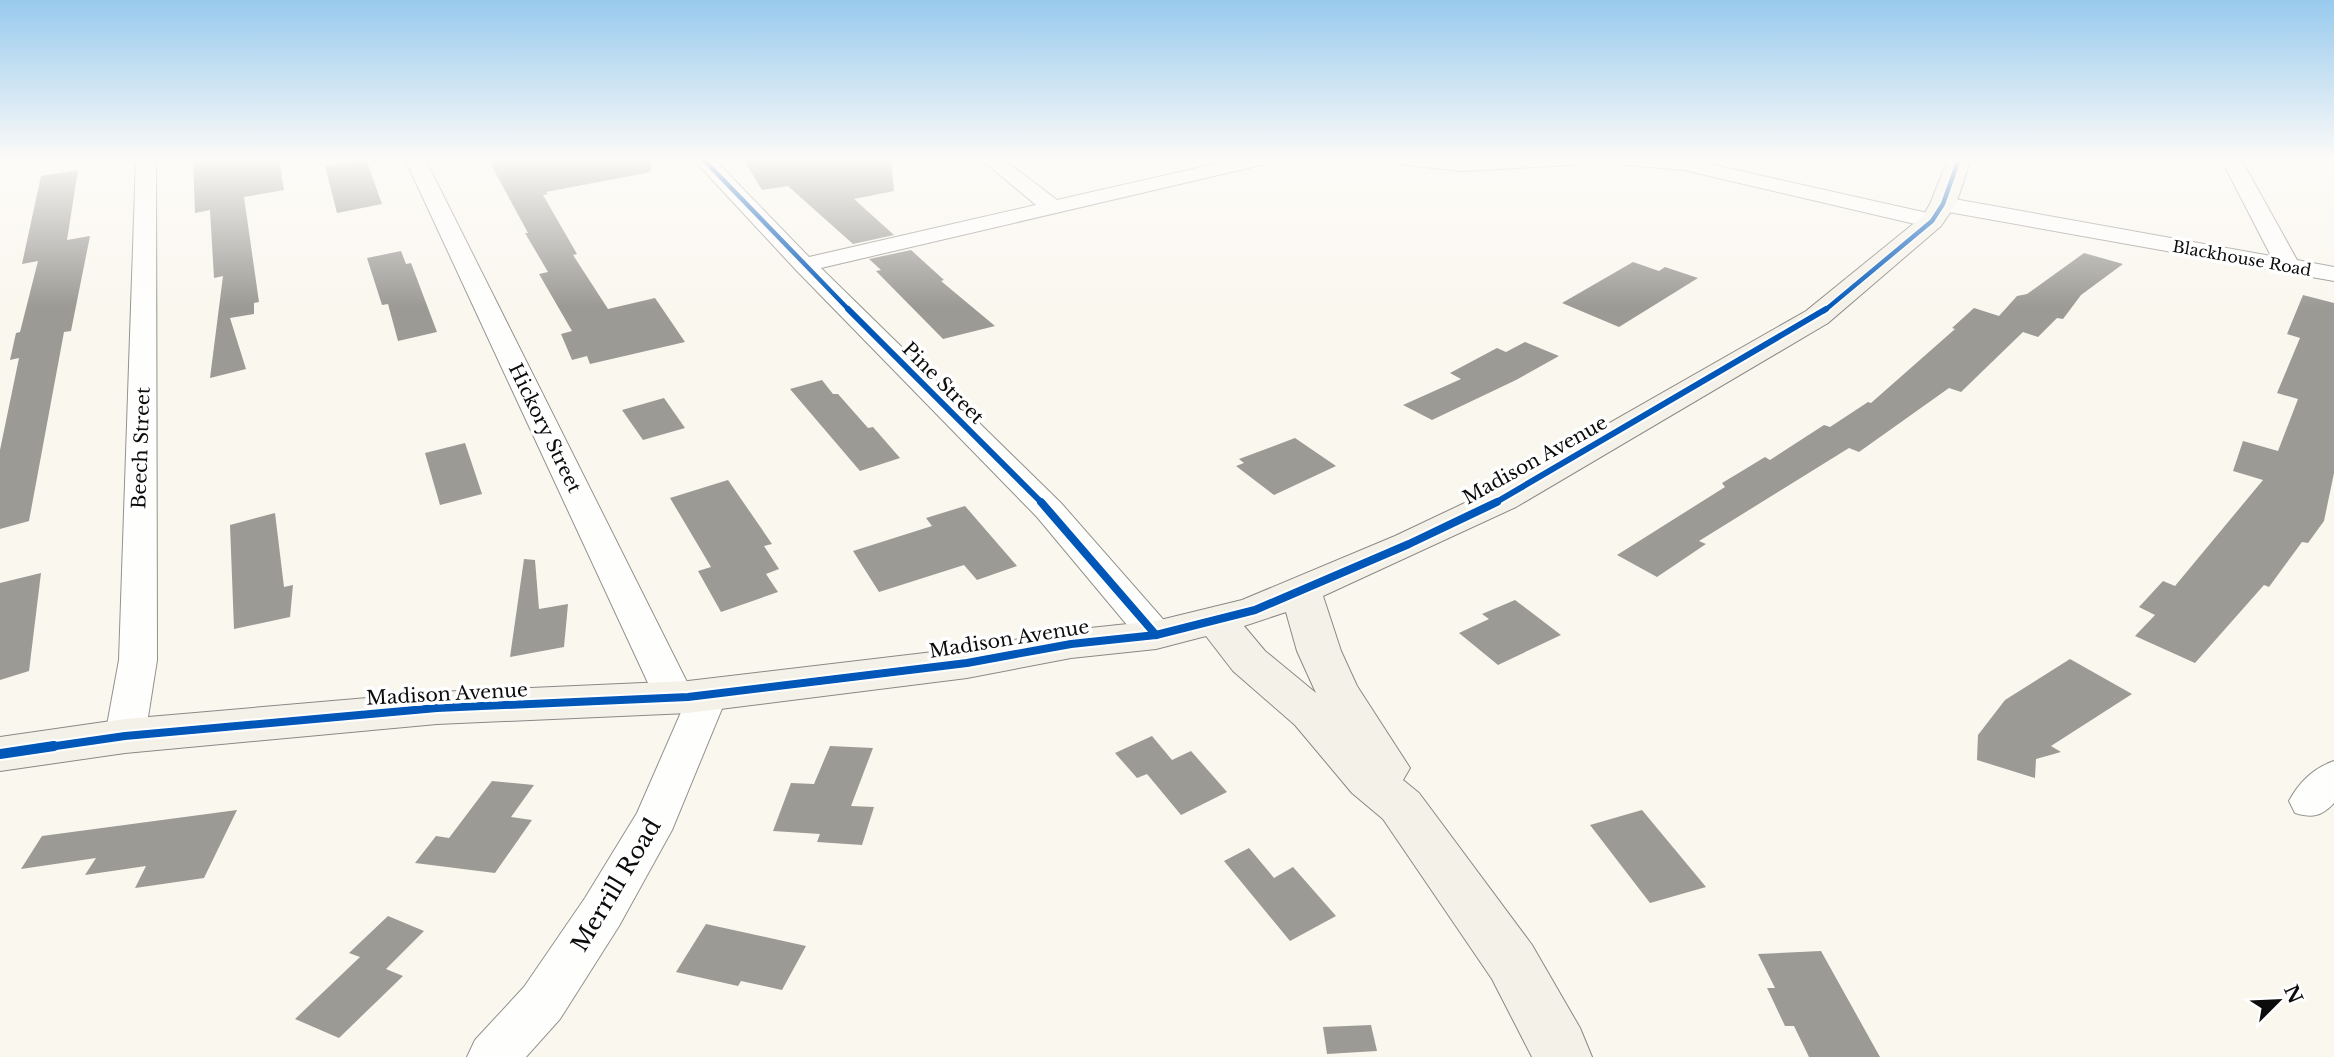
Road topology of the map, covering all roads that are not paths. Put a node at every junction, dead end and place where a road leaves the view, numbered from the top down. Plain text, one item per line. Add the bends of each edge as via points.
1 (146, 208) edge
2 (440, 208) edge
3 (750, 208) edge
4 (1053, 208) edge
5 (1918, 208) edge
6 (1939, 208) edge
7 (2257, 208) edge
8 (1937, 212) junction
9 (804, 265) junction
10 (2288, 266) junction
11 (2334, 274) edge
12 (1301, 590) junction
13 (1216, 620) junction
14 (1156, 635) junction
15 (692, 696) junction
16 (125, 736) junction
17 (0, 754) edge
18 (1401, 806) junction
19 (493, 1057) edge
20 (1562, 1057) edge

1 - 16 street, Beech Street via 138,660
2 - 15 street, Hickory Street
3 - 9 street, Pine Street
4 - 9 street
5 - 8 street, Blackhouse Road
6 - 8 street, Madison Avenue
7 - 10 street
8 - 10 street, Blackhouse Road
8 - 12 street, Madison Avenue via 1817,317 1503,499
9 - 14 street, Pine Street via 1049,510
10 - 11 street, Blackhouse Road
12 - 13 street, Madison Avenue via 1255,610
12 - 18 street via 1327,666 1362,735 1387,769
13 - 14 street, Madison Avenue
13 - 18 street via 1249,661 1311,714 1369,780
14 - 15 street, Madison Avenue
15 - 16 street, Madison Avenue via 437,708
15 - 19 street, Merrill Road via 657,818 542,1003
16 - 17 street, Madison Avenue
18 - 20 street via 1513,962

